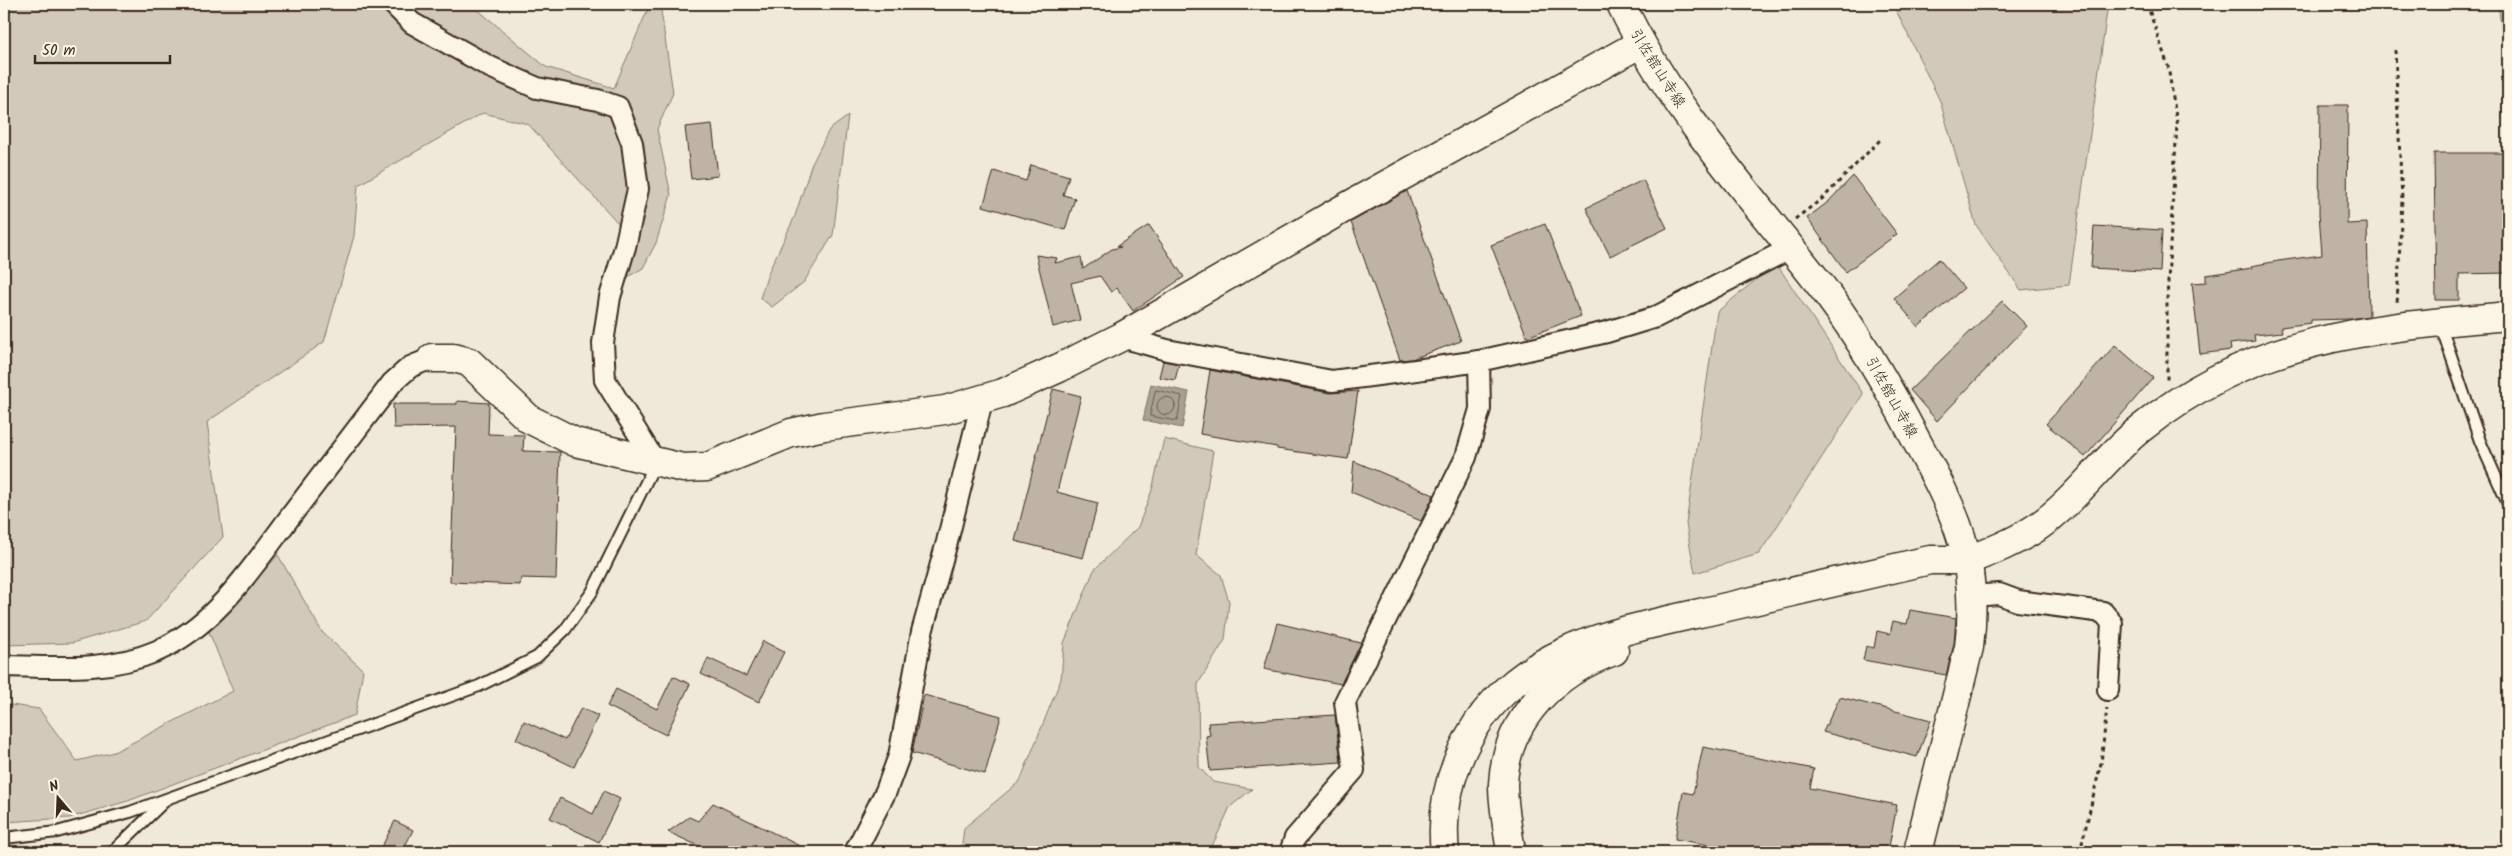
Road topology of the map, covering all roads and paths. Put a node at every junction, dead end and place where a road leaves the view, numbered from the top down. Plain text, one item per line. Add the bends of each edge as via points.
1 (393, 4) edge
2 (1621, 4) edge
3 (2147, 4) edge
4 (1641, 43) junction
5 (2395, 50) dead end
6 (1882, 138) dead end
7 (1785, 240) junction
8 (2508, 316) edge
9 (2443, 323) junction
10 (2399, 328) junction
11 (1121, 337) junction
12 (432, 358) joint
13 (1479, 362) junction
14 (982, 401) junction
15 (2174, 404) junction
16 (656, 463) junction
17 (2508, 504) edge
18 (1968, 560) junction
19 (1972, 596) junction
20 (4, 666) edge
21 (2108, 690) joint
22 (167, 799) junction
23 (4, 838) edge
24 (112, 852) edge
25 (855, 852) edge
26 (1290, 852) edge
27 (1446, 852) edge
28 (1512, 852) edge
29 (1918, 852) edge
30 (2080, 852) edge

1 - 16 street via 412,22 498,71 536,88 618,107 632,143 638,190 610,297 603,343 605,380
2 - 4 main road, 引佐舘山寺線
3 - 15 path via 2168,66 2177,123 2167,320 2167,394
4 - 7 main road, 引佐舘山寺線 via 1685,111
4 - 11 main road
5 - 10 path via 2402,200 2396,287
6 - 7 path
7 - 13 street via 1656,317
7 - 18 main road, 引佐舘山寺線 via 1845,320 1891,393 1953,511
8 - 9 main road
9 - 10 main road
9 - 17 lane via 2444,335 2480,441
10 - 15 main road via 2329,338 2270,354 2215,379
11 - 13 street via 1167,350 1332,381
11 - 14 main road
12 - 16 main road via 468,362 529,419 575,442
12 - 20 street via 410,367 392,384 223,605 183,636 157,651 101,666
13 - 26 street via 1480,409 1466,457 1345,702 1354,770 1295,838
14 - 16 main road via 945,410 791,433 706,467 683,468
14 - 25 street via 922,632 899,756 886,791
15 - 18 main road via 2139,430 2037,527 2016,540
16 - 22 lane via 592,592 565,630 537,657 479,686
18 - 19 main road, 引佐舘山寺線
18 - 27 main road via 1930,560 1654,624 1583,644 1543,662 1498,698 1468,738 1447,800 1444,821
18 - 28 main road via 1933,576 1632,646 1576,668 1534,703 1510,749 1504,774 1504,800
19 - 21 street via 1999,594 2018,601 2103,612 2112,624
19 - 29 main road, 引佐舘山寺線 via 1969,647
21 - 30 path via 2101,763
22 - 23 lane via 57,832
22 - 24 lane

